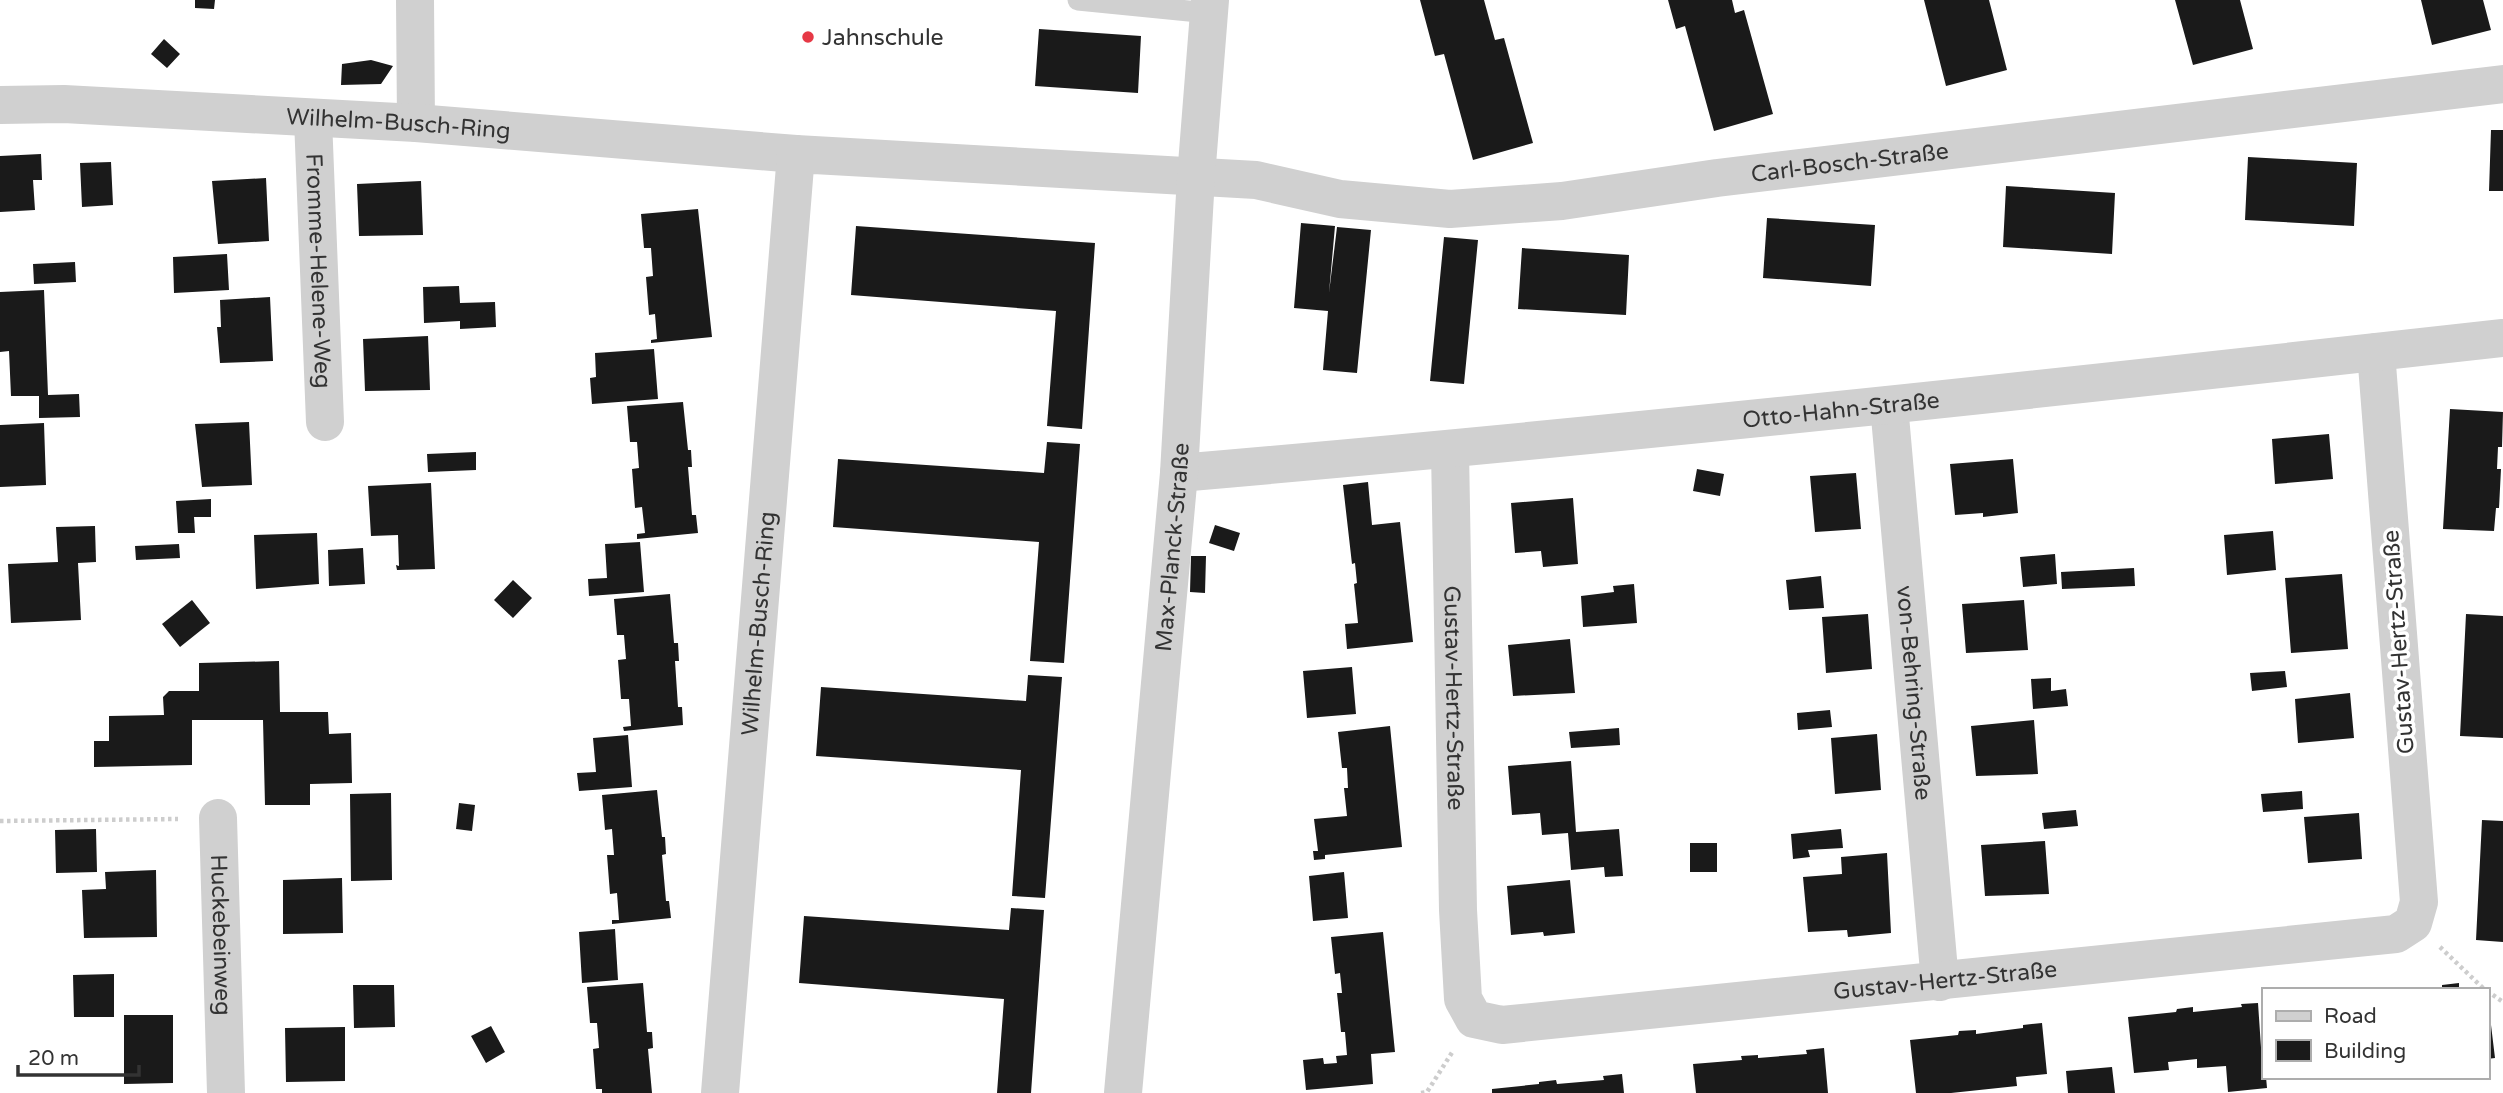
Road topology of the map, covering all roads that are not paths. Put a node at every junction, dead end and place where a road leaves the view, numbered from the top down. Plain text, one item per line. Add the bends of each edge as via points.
1 (415, 0) edge
2 (1078, 0) edge
3 (1209, 7) edge
4 (2503, 84) edge
5 (0, 105) edge
6 (313, 119) junction
7 (416, 123) junction
8 (796, 154) junction
9 (1196, 177) junction
10 (2503, 338) edge
11 (2376, 352) junction
12 (1889, 405) junction
13 (325, 422) dead end
14 (1450, 450) junction
15 (1179, 473) junction
16 (218, 818) road end
17 (1940, 982) junction
18 (226, 1093) edge
19 (720, 1093) edge
20 (1123, 1093) edge

1 - 7 street
2 - 3 lane
3 - 9 street, Max-Planck-Straße
4 - 9 street, Carl-Bosch-Straße via 1537,203 1450,209 1340,199 1256,180
5 - 6 street, Wilhelm-Busch-Ring via 64,104
6 - 7 street, Wilhelm-Busch-Ring
6 - 13 street, Fromme-Helene-Weg
7 - 8 street, Wilhelm-Busch-Ring
8 - 9 street, Wilhelm-Busch-Ring
8 - 19 street, Wilhelm-Busch-Ring
9 - 15 street, Max-Planck-Straße
10 - 11 street, Otto-Hahn-Straße
11 - 12 street, Otto-Hahn-Straße
11 - 17 street, Gustav-Hertz-Straße via 2418,902 2413,923 2396,934
12 - 14 street, Otto-Hahn-Straße
12 - 17 street, von-Behring-Straße
14 - 15 street, Otto-Hahn-Straße
14 - 17 street, Gustav-Hertz-Straße via 1458,910 1463,999 1474,1019 1502,1026
15 - 20 street, Max-Planck-Straße
16 - 18 street, Huckebeinweg

